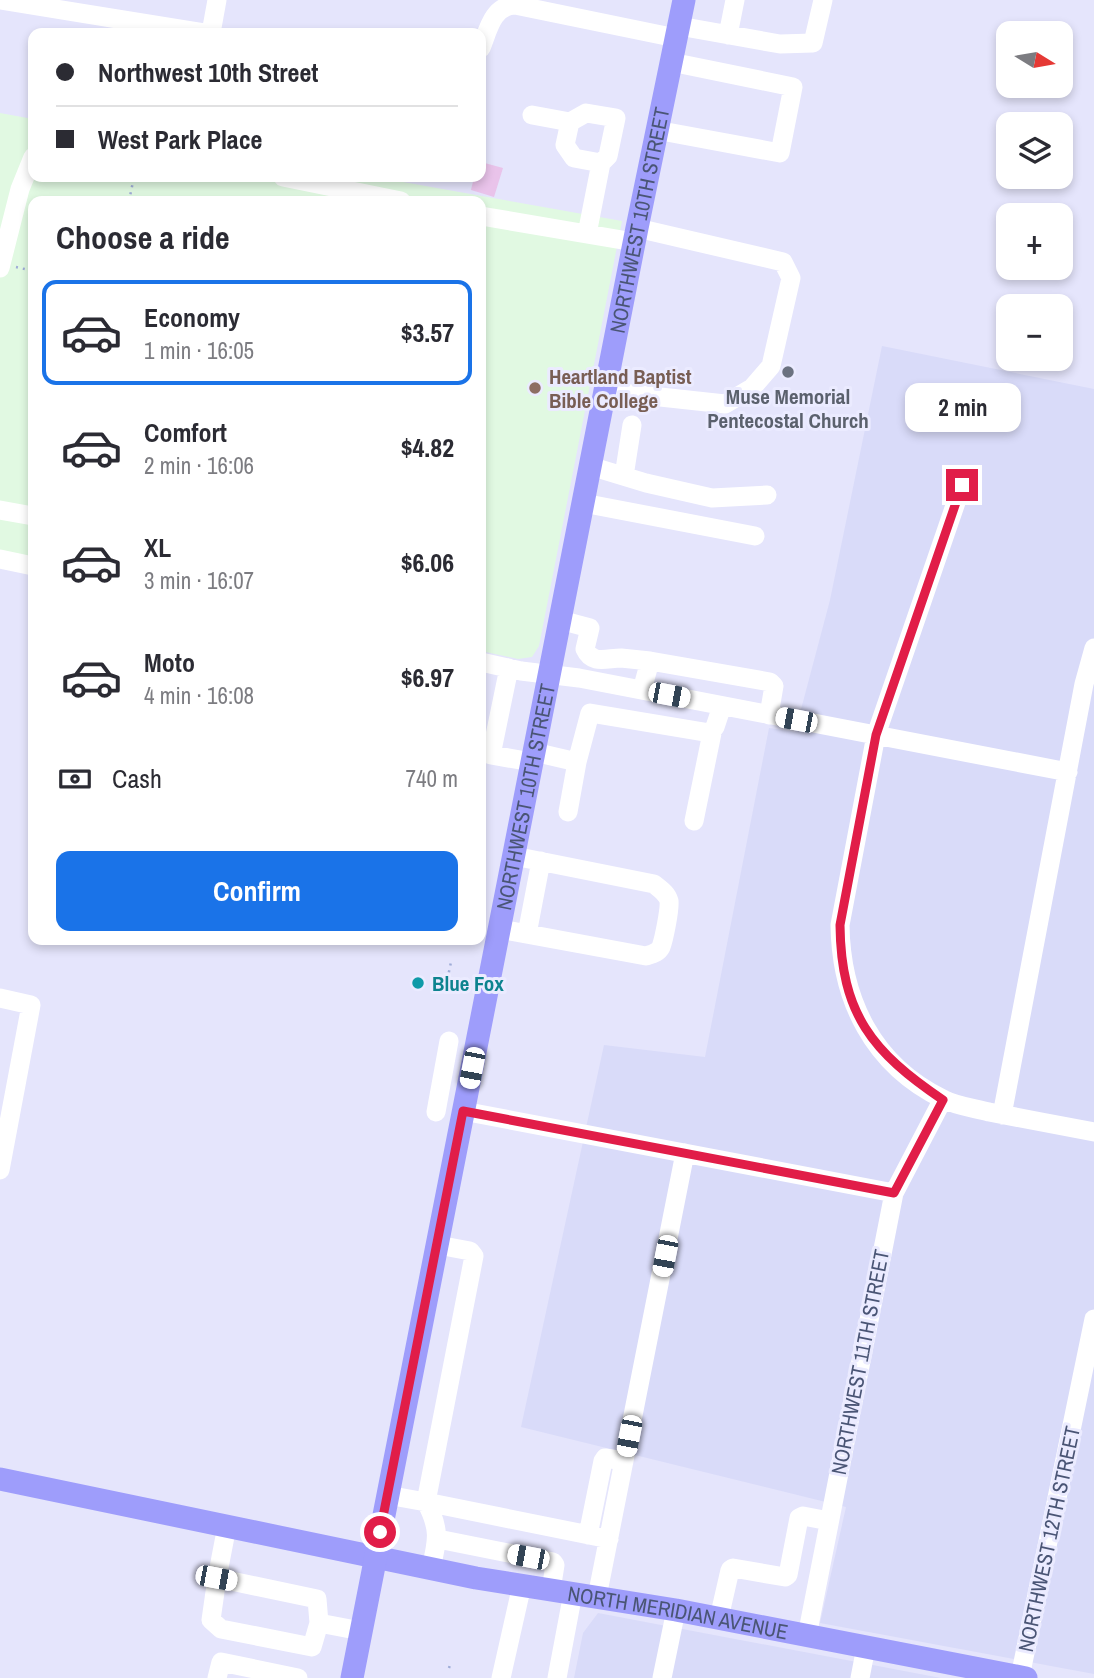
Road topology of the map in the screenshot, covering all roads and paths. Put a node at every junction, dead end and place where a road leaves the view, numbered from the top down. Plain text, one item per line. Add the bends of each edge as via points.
1 (0, 0) edge
2 (217, 0) edge
3 (684, 0) edge
4 (735, 0) edge
5 (822, 0) edge
6 (173, 28) edge
7 (212, 28) edge
8 (678, 32) junction
9 (486, 34) edge
10 (728, 35) junction
11 (671, 62) junction
12 (531, 115) dead end
13 (569, 122) junction
14 (656, 130) junction
15 (601, 163) junction
16 (28, 169) edge
17 (308, 182) edge
18 (376, 196) edge
19 (486, 217) edge
20 (587, 234) junction
21 (635, 235) junction
22 (0, 268) edge
23 (605, 391) junction
24 (632, 425) dead end
25 (590, 466) junction
26 (624, 476) junction
27 (962, 485) dead end
28 (767, 495) dead end
29 (583, 503) junction
30 (0, 510) edge
31 (28, 515) edge
32 (755, 536) dead end
33 (0, 559) edge
34 (28, 565) edge
35 (560, 620) junction
36 (1094, 648) edge
37 (650, 661) junction
38 (486, 663) edge
39 (509, 668) junction
40 (550, 674) junction
41 (642, 690) junction
42 (722, 706) junction
43 (769, 715) junction
44 (712, 733) junction
45 (876, 735) junction
46 (533, 757) junction
47 (577, 762) junction
48 (1068, 772) junction
49 (568, 812) dead end
50 (694, 821) dead end
51 (514, 856) junction
52 (541, 861) junction
53 (500, 929) junction
54 (527, 934) junction
55 (451, 962) dead end
56 (446, 986) dead end
57 (0, 998) edge
58 (449, 1041) dead end
59 (943, 1100) junction
60 (463, 1111) junction
61 (436, 1112) dead end
62 (1002, 1115) junction
63 (1094, 1132) edge
64 (685, 1153) junction
65 (0, 1170) edge
66 (894, 1193) junction
67 (438, 1245) junction
68 (1094, 1319) edge
69 (624, 1461) junction
70 (0, 1479) edge
71 (387, 1495) junction
72 (426, 1502) junction
73 (829, 1521) junction
74 (227, 1526) junction
75 (588, 1535) junction
76 (438, 1539) junction
77 (609, 1539) junction
78 (503, 1552) junction
79 (376, 1556) junction
80 (431, 1568) junction
81 (216, 1578) junction
82 (499, 1581) junction
83 (522, 1585) junction
84 (562, 1591) junction
85 (597, 1597) junction
86 (676, 1610) junction
87 (719, 1618) junction
88 (319, 1623) junction
89 (360, 1631) junction
90 (807, 1636) junction
91 (866, 1647) junction
92 (217, 1678) edge
93 (298, 1678) edge
94 (352, 1678) edge
95 (501, 1678) edge
96 (557, 1678) edge
97 (662, 1678) edge
98 (860, 1678) edge
99 (1023, 1678) edge

1 - 6 street
2 - 7 street
3 - 8 main road, NORTHWEST 10TH STREET
4 - 10 street
5 - 10 street via 813,43 780,44
8 - 9 street via 514,5 497,13
8 - 10 street
8 - 11 main road, NORTHWEST 10TH STREET
11 - 14 main road, NORTHWEST 10TH STREET
11 - 14 street via 793,87 780,153
12 - 13 street
13 - 15 street via 565,145 574,158
13 - 15 street via 586,113 616,118 608,156
14 - 21 main road, NORTHWEST 10TH STREET
15 - 20 street
16 - 22 street
17 - 18 street
19 - 20 street
20 - 21 street
21 - 23 main road, NORTHWEST 10TH STREET
21 - 23 street via 783,262 791,278 771,366 752,388 725,404
23 - 25 main road, NORTHWEST 10TH STREET
24 - 26 street
25 - 26 street
25 - 29 main road, NORTHWEST 10TH STREET
26 - 28 street via 712,498
27 - 45 street
29 - 32 street
29 - 35 main road, NORTHWEST 10TH STREET
30 - 31 street
33 - 34 street
35 - 37 street via 590,628 585,649 592,658
35 - 40 main road, NORTHWEST 10TH STREET
36 - 48 street
37 - 41 street
37 - 43 street via 773,684
38 - 39 street
39 - 40 street
39 - 46 street via 491,755
40 - 41 street
40 - 46 main road, NORTHWEST 10TH STREET
41 - 42 street
42 - 43 street
42 - 44 street
43 - 45 street
44 - 47 street via 590,713
44 - 50 street
45 - 48 street
45 - 59 street via 840,925 844,972 859,1016 883,1054
46 - 47 street
46 - 51 main road, NORTHWEST 10TH STREET
47 - 49 street
48 - 62 street
51 - 52 street
51 - 53 main road, NORTHWEST 10TH STREET
52 - 54 street
52 - 54 street via 654,884 665,892 669,910 661,947 646,956
53 - 54 street
53 - 60 main road, NORTHWEST 10TH STREET
55 - 56 path
57 - 65 street via 32,1005
58 - 61 street
59 - 62 street
59 - 66 street, NORTHWEST 11TH STREET
60 - 64 street
60 - 67 main road, NORTHWEST 10TH STREET
62 - 63 street
64 - 66 street
64 - 69 street
66 - 73 street, NORTHWEST 11TH STREET
67 - 71 main road, NORTHWEST 10TH STREET
67 - 72 street via 470,1251 474,1256
68 - 99 street, NORTHWEST 12TH STREET
69 - 75 street via 603,1461
69 - 77 street
70 - 74 main road, NORTH MERIDIAN AVENUE
71 - 72 street
71 - 79 main road, NORTHWEST 10TH STREET
72 - 75 street
72 - 76 street
73 - 87 street via 799,1518 785,1577 730,1570
73 - 90 street, NORTHWEST 11TH STREET
74 - 79 main road, NORTH MERIDIAN AVENUE
74 - 81 street
75 - 77 street
76 - 78 street
76 - 80 street
77 - 85 street
78 - 82 street
78 - 84 street via 553,1562
79 - 80 main road, NORTH MERIDIAN AVENUE
79 - 89 main road, NORTHWEST 10TH STREET
80 - 82 main road, NORTH MERIDIAN AVENUE
81 - 88 street via 317,1599
81 - 88 street via 211,1620 221,1629 312,1647
82 - 83 main road, NORTH MERIDIAN AVENUE
83 - 84 main road, NORTH MERIDIAN AVENUE
83 - 95 street
84 - 85 main road, NORTH MERIDIAN AVENUE
84 - 96 street
85 - 86 main road, NORTH MERIDIAN AVENUE
86 - 87 main road, NORTH MERIDIAN AVENUE
86 - 97 street
87 - 90 main road, NORTH MERIDIAN AVENUE
88 - 89 street
89 - 94 main road, NORTHWEST 10TH STREET
90 - 91 main road, NORTH MERIDIAN AVENUE
91 - 98 street
91 - 99 main road, NORTH MERIDIAN AVENUE
92 - 93 street via 221,1662

